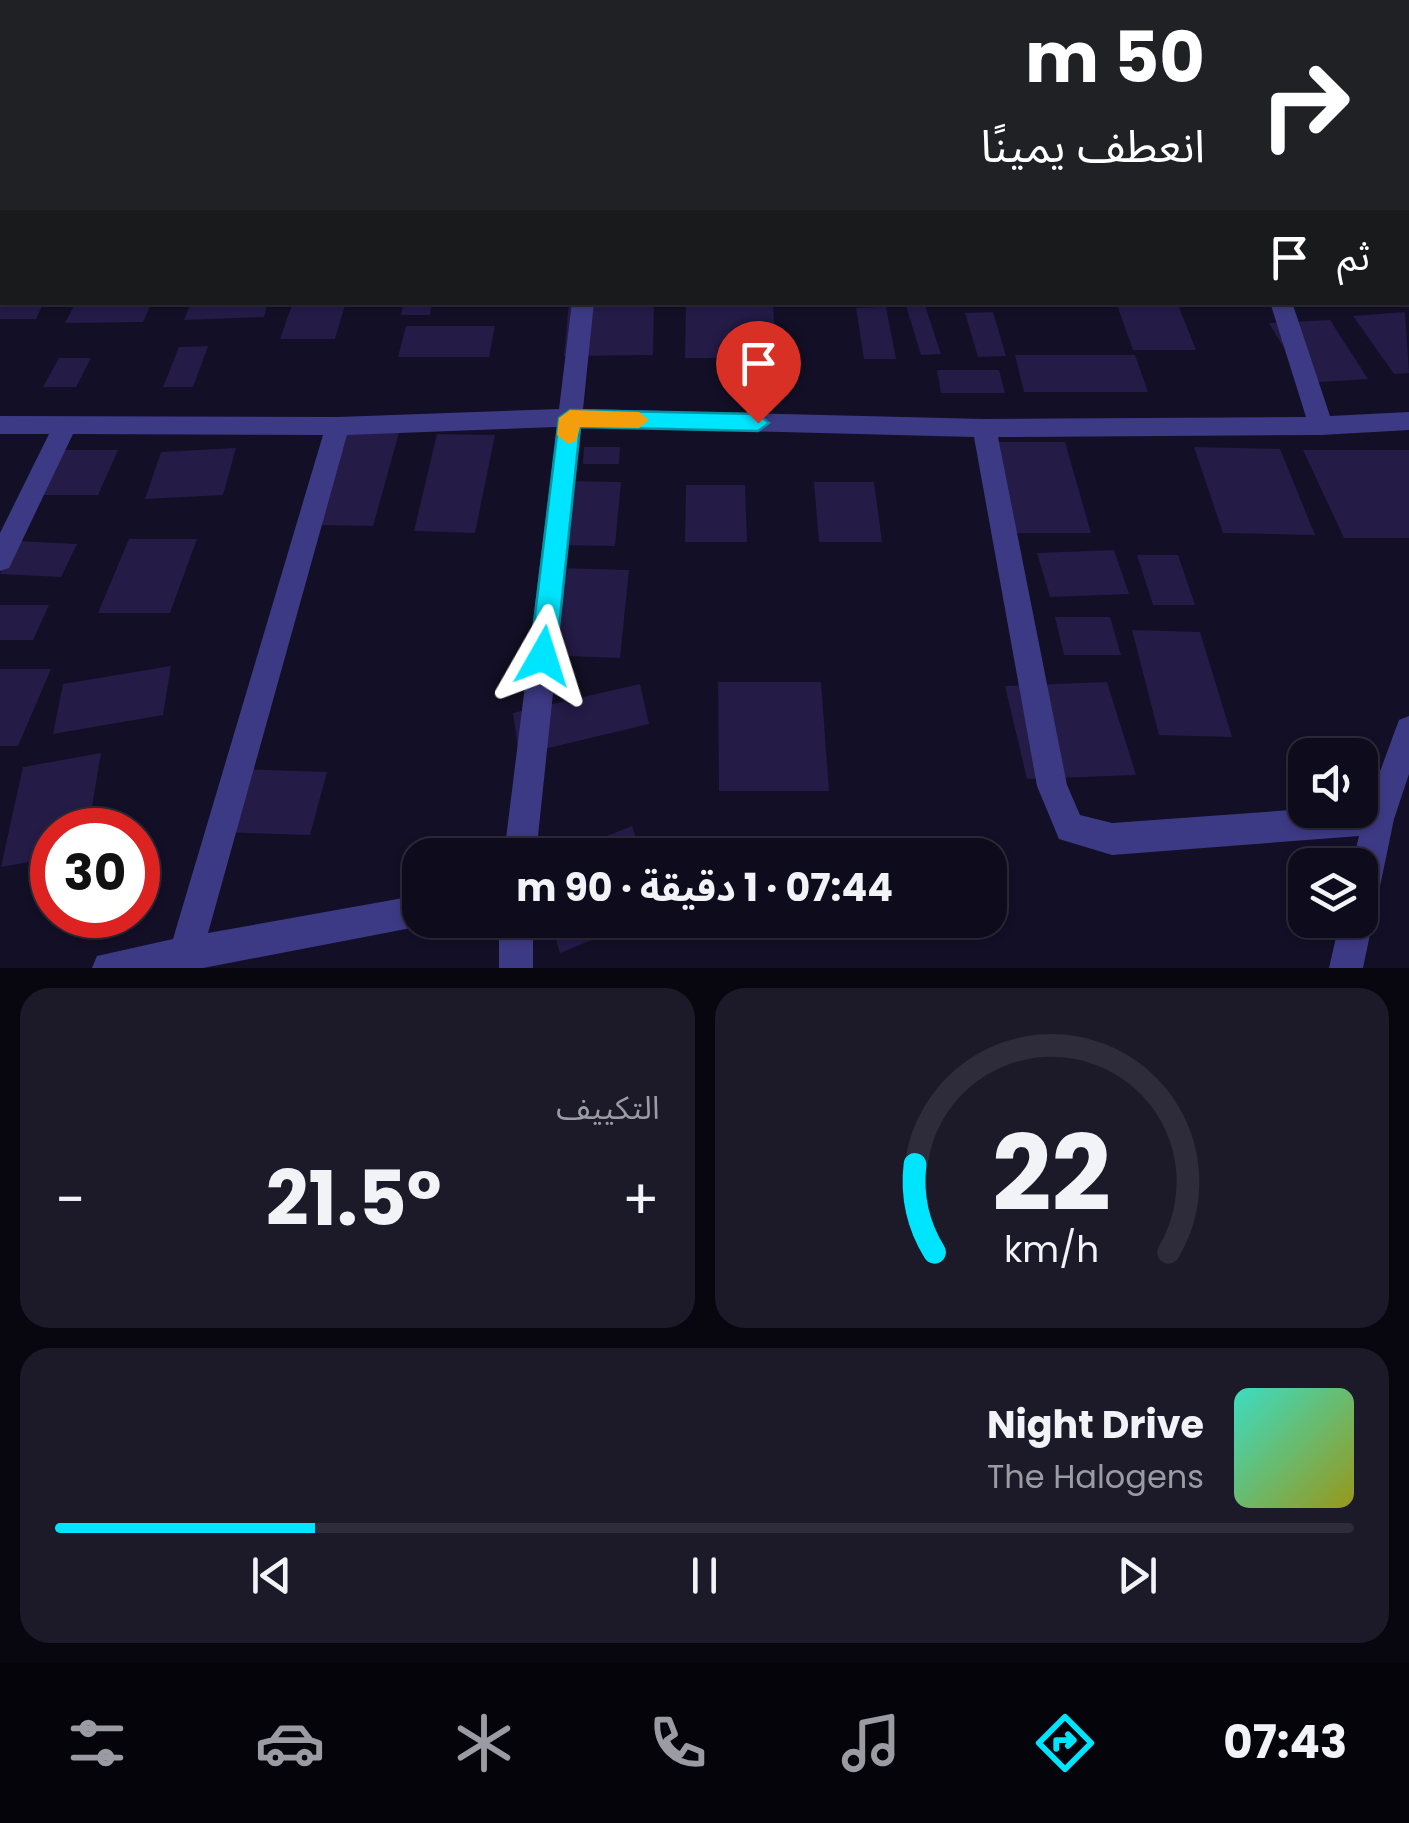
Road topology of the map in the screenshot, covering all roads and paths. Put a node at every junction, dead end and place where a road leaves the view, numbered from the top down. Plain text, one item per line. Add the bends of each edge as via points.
1 (583, 305) edge
2 (1282, 305) edge
3 (570, 418) junction
4 (1409, 421) edge
5 (0, 425) edge
6 (64, 426) junction
7 (338, 426) junction
8 (1320, 426) junction
9 (984, 428) junction
10 (0, 560) edge
11 (1409, 730) edge
12 (1378, 819) edge
13 (1288, 825) edge
14 (522, 838) edge
15 (402, 915) edge
16 (516, 938) edge
17 (1352, 938) edge
18 (186, 954) junction
19 (109, 968) edge
20 (516, 968) edge
21 (1346, 968) edge

1 - 3 street
2 - 8 street
3 - 7 street
3 - 9 street
3 - 14 street
4 - 8 street
5 - 6 street
6 - 7 street
6 - 10 street
7 - 18 street
8 - 9 street
9 - 13 street via 1052,786 1070,828 1112,838
11 - 12 street
15 - 18 street
16 - 20 street
17 - 21 street
18 - 19 street

